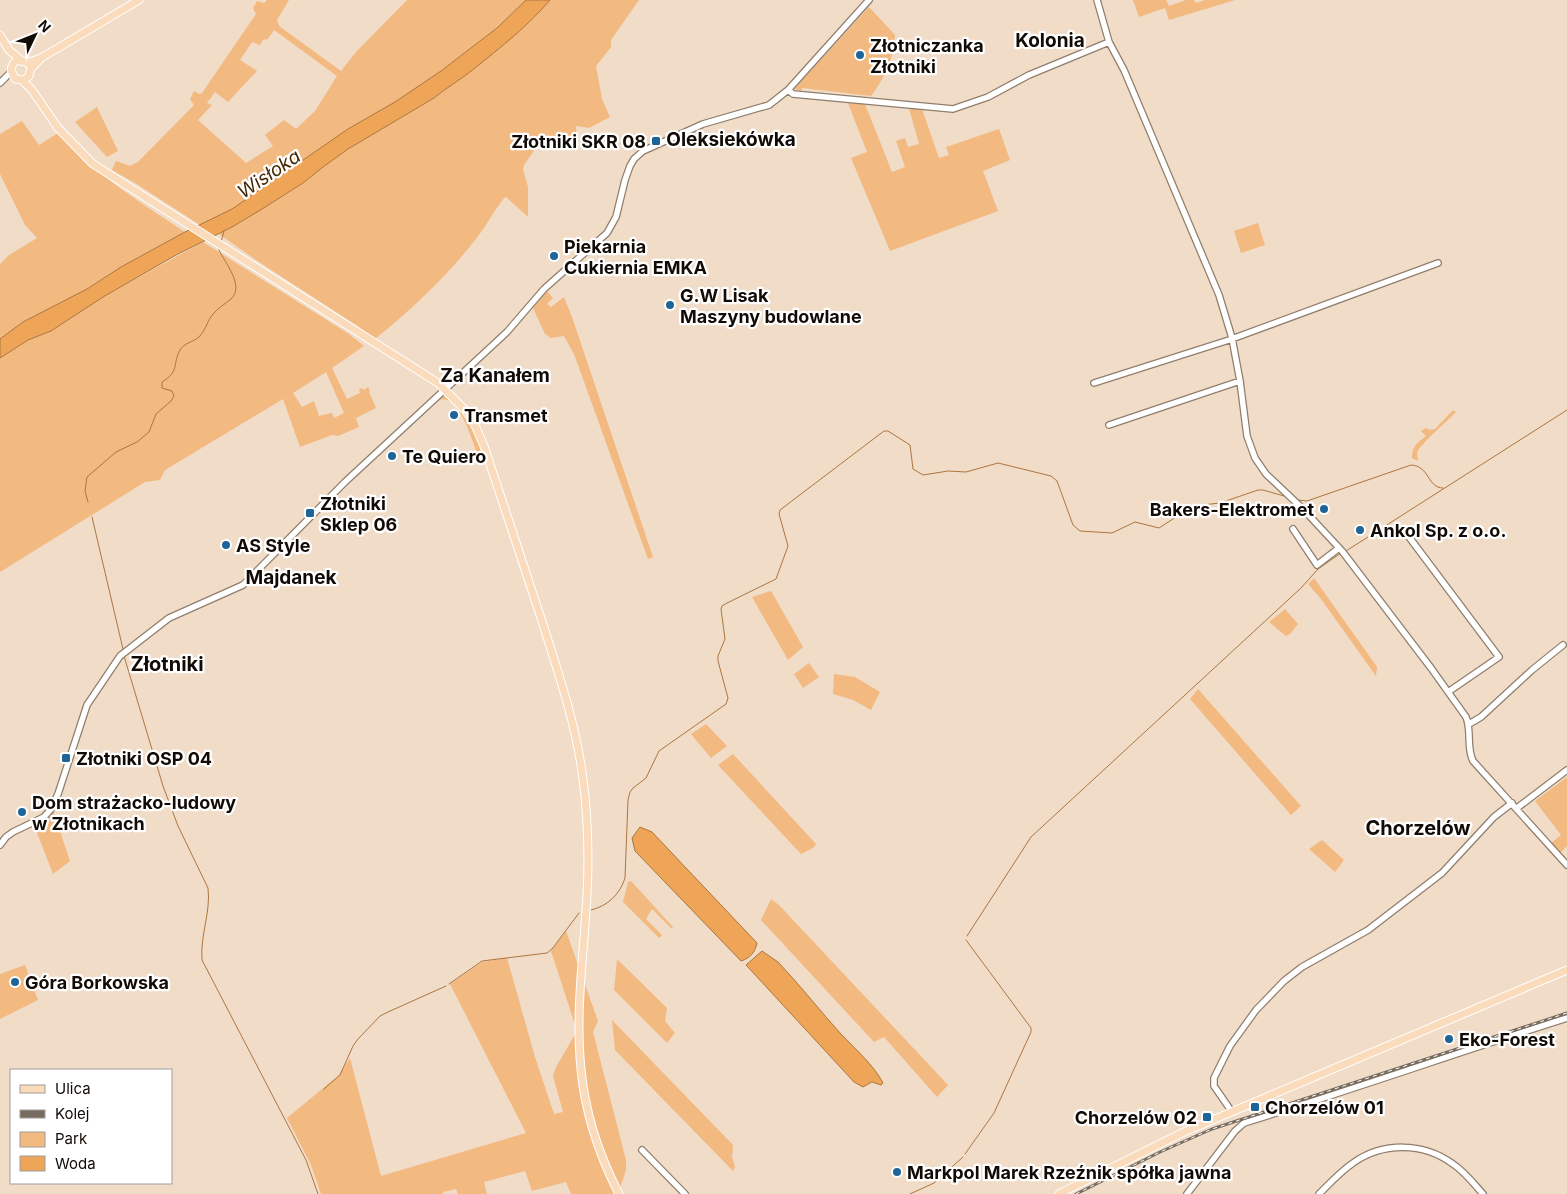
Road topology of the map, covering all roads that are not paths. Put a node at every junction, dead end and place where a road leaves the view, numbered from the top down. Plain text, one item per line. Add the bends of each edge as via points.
1 (139, 0) edge
2 (869, 0) edge
3 (1097, 0) edge
4 (0, 35) edge
5 (1109, 42) junction
6 (9, 50) junction
7 (41, 58) junction
8 (23, 61) junction
9 (12, 68) junction
10 (30, 73) junction
11 (19, 79) junction
12 (0, 83) edge
13 (32, 90) junction
14 (788, 90) junction
15 (1438, 264) dead end
16 (1232, 338) junction
17 (1240, 381) junction
18 (1094, 383) dead end
19 (445, 389) junction
20 (1109, 425) dead end
21 (1293, 529) dead end
22 (1403, 529) dead end
23 (1339, 548) junction
24 (1563, 645) dead end
25 (1448, 692) junction
26 (1468, 724) junction
27 (1567, 770) edge
28 (1512, 803) junction
29 (1517, 808) junction
30 (0, 845) edge
31 (1567, 866) edge
32 (1567, 970) edge
33 (1567, 1018) edge
34 (1232, 1112) junction
35 (642, 1150) dead end
36 (619, 1194) edge
37 (685, 1194) edge
38 (1059, 1194) edge
39 (1187, 1194) edge
40 (1319, 1194) edge
41 (1483, 1194) edge

1 - 7 main road
2 - 14 street
3 - 5 street
4 - 6 main road
5 - 14 street via 1029,75 988,97 953,109 793,94
5 - 16 street via 1124,70 1219,295
6 - 8 main road
6 - 9 main road
7 - 8 main road
7 - 10 main road
8 - 9 main road via 16,61
8 - 10 main road
9 - 11 main road
9 - 12 street
10 - 11 main road
10 - 13 main road
11 - 12 street
11 - 13 main road
13 - 19 main road via 58,128 93,164
14 - 19 street via 769,105 703,124 643,151 630,166 616,217 607,233 544,289 507,332
15 - 16 street
16 - 17 street
16 - 18 street
17 - 20 street
17 - 23 street via 1247,436 1259,466
19 - 30 street via 344,482 243,585 169,618 120,656 86,705 51,809 44,817 13,832
19 - 36 main road via 474,423 484,446 572,719 583,779 588,842 579,1027 581,1069 591,1123
21 - 23 street via 1317,565
22 - 25 street via 1499,657
23 - 25 street
24 - 26 street
25 - 26 street
26 - 28 street via 1473,761
27 - 29 street
28 - 29 street
28 - 34 street via 1494,817 1442,874 1368,930 1302,967 1256,1010 1230,1046 1214,1078 1214,1086
29 - 31 street
32 - 34 main road
33 - 39 street via 1244,1123 1235,1130
34 - 38 main road via 1169,1139
35 - 37 street
40 - 41 street via 1364,1156 1400,1147 1420,1149 1442,1157 1456,1166

